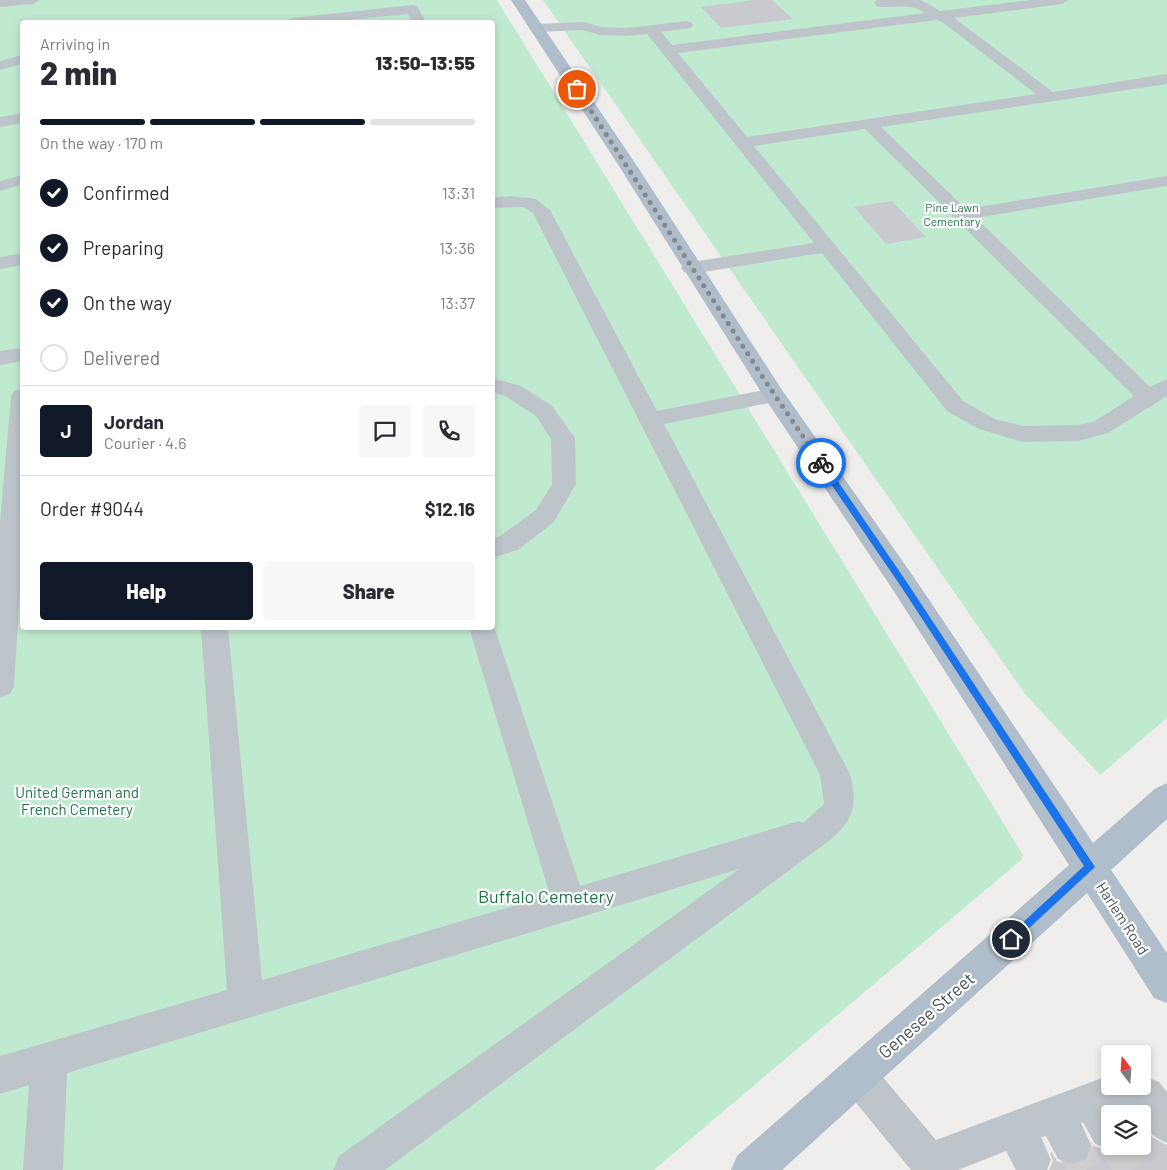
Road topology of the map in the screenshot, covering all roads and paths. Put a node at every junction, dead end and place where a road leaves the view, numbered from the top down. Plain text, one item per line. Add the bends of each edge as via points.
1 (33, 0) edge
2 (518, 0) edge
3 (1062, 0) edge
4 (0, 3) edge
5 (881, 3) dead end
6 (942, 15) junction
7 (310, 20) edge
8 (418, 20) edge
9 (686, 25) dead end
10 (536, 28) junction
11 (651, 29) junction
12 (668, 50) junction
13 (20, 61) edge
14 (0, 66) edge
15 (1167, 79) edge
16 (1050, 96) junction
17 (20, 118) edge
18 (0, 122) edge
19 (869, 124) junction
20 (743, 143) junction
21 (20, 181) edge
22 (1167, 181) edge
23 (0, 186) edge
24 (495, 203) edge
25 (963, 215) junction
26 (814, 231) junction
27 (827, 247) junction
28 (20, 260) edge
29 (686, 260) junction
30 (0, 263) edge
31 (20, 355) edge
32 (0, 358) edge
33 (495, 386) edge
34 (1167, 386) edge
35 (774, 395) junction
36 (1149, 398) junction
37 (649, 420) junction
38 (20, 422) edge
39 (495, 548) edge
40 (214, 630) edge
41 (484, 630) edge
42 (0, 686) edge
43 (1167, 798) edge
44 (819, 830) junction
45 (1090, 867) junction
46 (570, 905) junction
47 (1167, 985) edge
48 (246, 1002) junction
49 (49, 1061) junction
50 (0, 1075) edge
51 (857, 1075) junction
52 (1100, 1115) edge
53 (1167, 1124) edge
54 (930, 1167) edge
55 (43, 1170) edge
56 (353, 1170) edge
57 (751, 1170) edge

1 - 4 lane
2 - 10 main road, Harlem Road
3 - 6 lane
5 - 6 lane via 904,0 921,4
6 - 12 lane
6 - 16 lane
7 - 8 lane via 412,9
9 - 11 lane
10 - 11 lane via 584,26 600,31 627,32
10 - 29 main road, Harlem Road
11 - 12 lane
12 - 20 lane
13 - 14 lane
15 - 16 lane
16 - 19 lane
17 - 18 lane
19 - 20 lane
19 - 25 lane
20 - 26 lane
21 - 23 lane
22 - 25 lane
24 - 37 lane via 530,202 540,210
25 - 36 lane
26 - 27 lane
26 - 29 lane
27 - 29 lane
27 - 36 lane via 956,406 987,424 1023,434 1078,434 1100,428
28 - 30 lane
29 - 35 main road, Harlem Road
31 - 32 lane
33 - 39 lane via 513,391 544,411 563,438 564,484 545,516 509,543
34 - 36 lane
35 - 37 lane
35 - 45 main road, Harlem Road via 903,583
37 - 44 lane via 835,774 841,799 836,816
38 - 42 lane
40 - 48 lane
41 - 46 lane
43 - 45 main road, Genesee Street
44 - 46 lane
44 - 56 lane
45 - 47 main road, Harlem Road
45 - 51 main road, Genesee Street
46 - 48 lane
48 - 49 lane
49 - 50 lane
49 - 55 lane
51 - 54 lane
51 - 57 main road, Genesee Street
52 - 53 lane via 1128,1087 1146,1095
52 - 54 lane via 1024,1144

